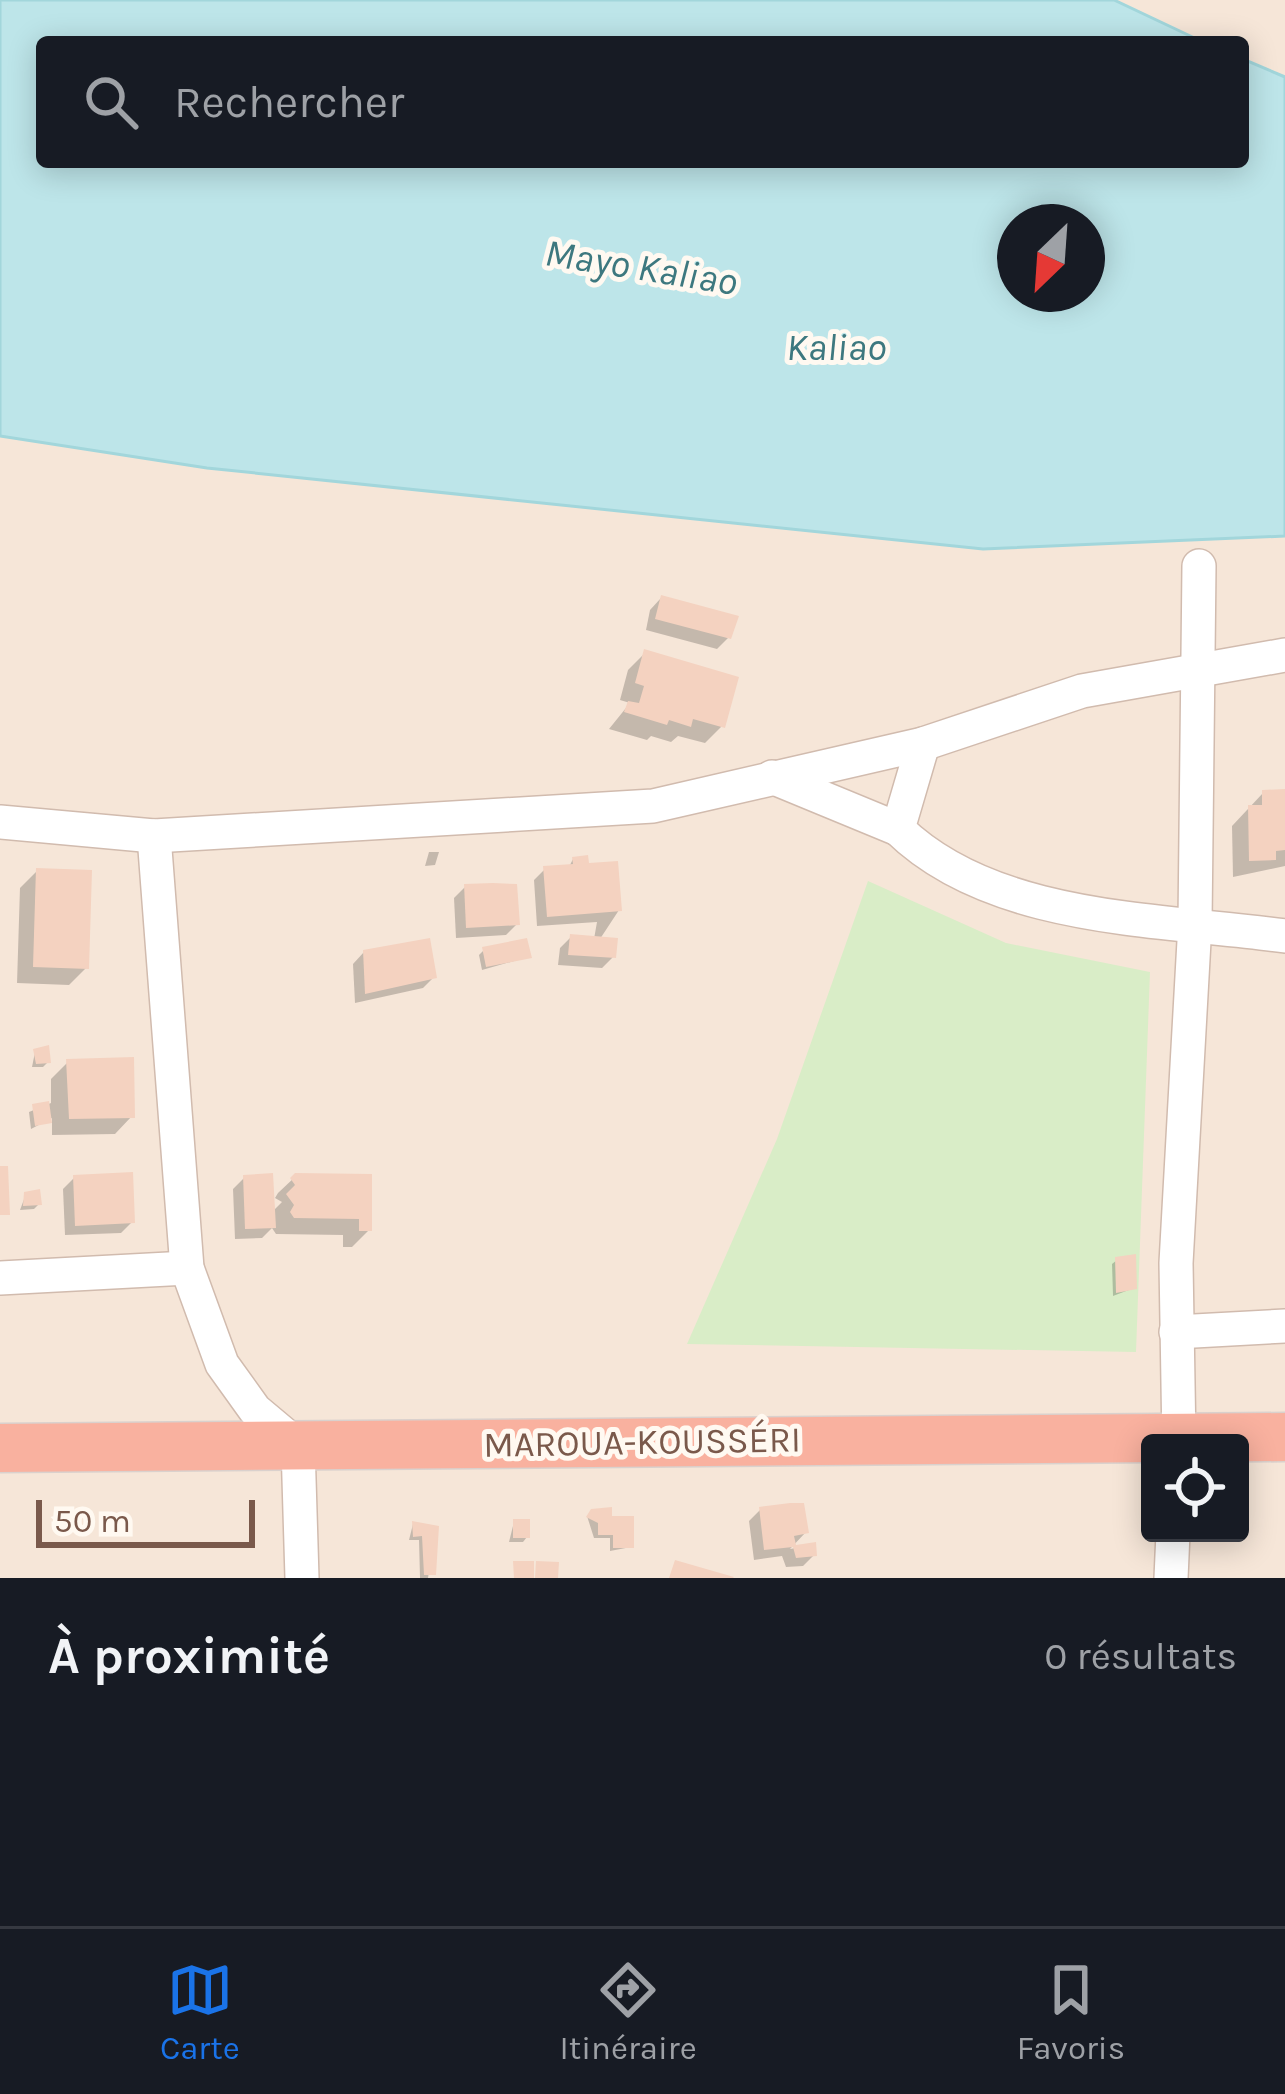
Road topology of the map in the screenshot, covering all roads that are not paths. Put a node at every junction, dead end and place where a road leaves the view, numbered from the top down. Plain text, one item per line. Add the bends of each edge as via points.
1 (1198, 566) dead end
2 (1285, 655) edge
3 (1196, 668) junction
4 (923, 744) junction
5 (772, 777) junction
6 (0, 822) edge
7 (898, 829) junction
8 (154, 836) junction
9 (1195, 923) junction
10 (1285, 936) edge
11 (188, 1268) junction
12 (0, 1278) edge
13 (1285, 1326) edge
14 (1176, 1332) junction
15 (1179, 1434) edge
16 (1285, 1437) edge
17 (1249, 1438) edge
18 (1141, 1440) edge
19 (298, 1445) junction
20 (0, 1448) edge
21 (1173, 1542) edge
22 (302, 1578) edge
23 (1171, 1578) edge

1 - 3 street
2 - 3 street
3 - 4 street via 1082,692
3 - 9 street
4 - 5 street
4 - 7 street
5 - 7 street
5 - 8 street via 653,806
6 - 8 street
7 - 9 street via 946,866 1037,899
8 - 11 street
9 - 10 street
9 - 14 street
11 - 12 street
11 - 19 street via 222,1364 255,1410
13 - 14 street
14 - 15 street
16 - 17 highway, MAROUA-KOUSSÉRI
18 - 19 highway, MAROUA-KOUSSÉRI
19 - 20 highway, MAROUA-KOUSSÉRI
19 - 22 street
21 - 23 street

